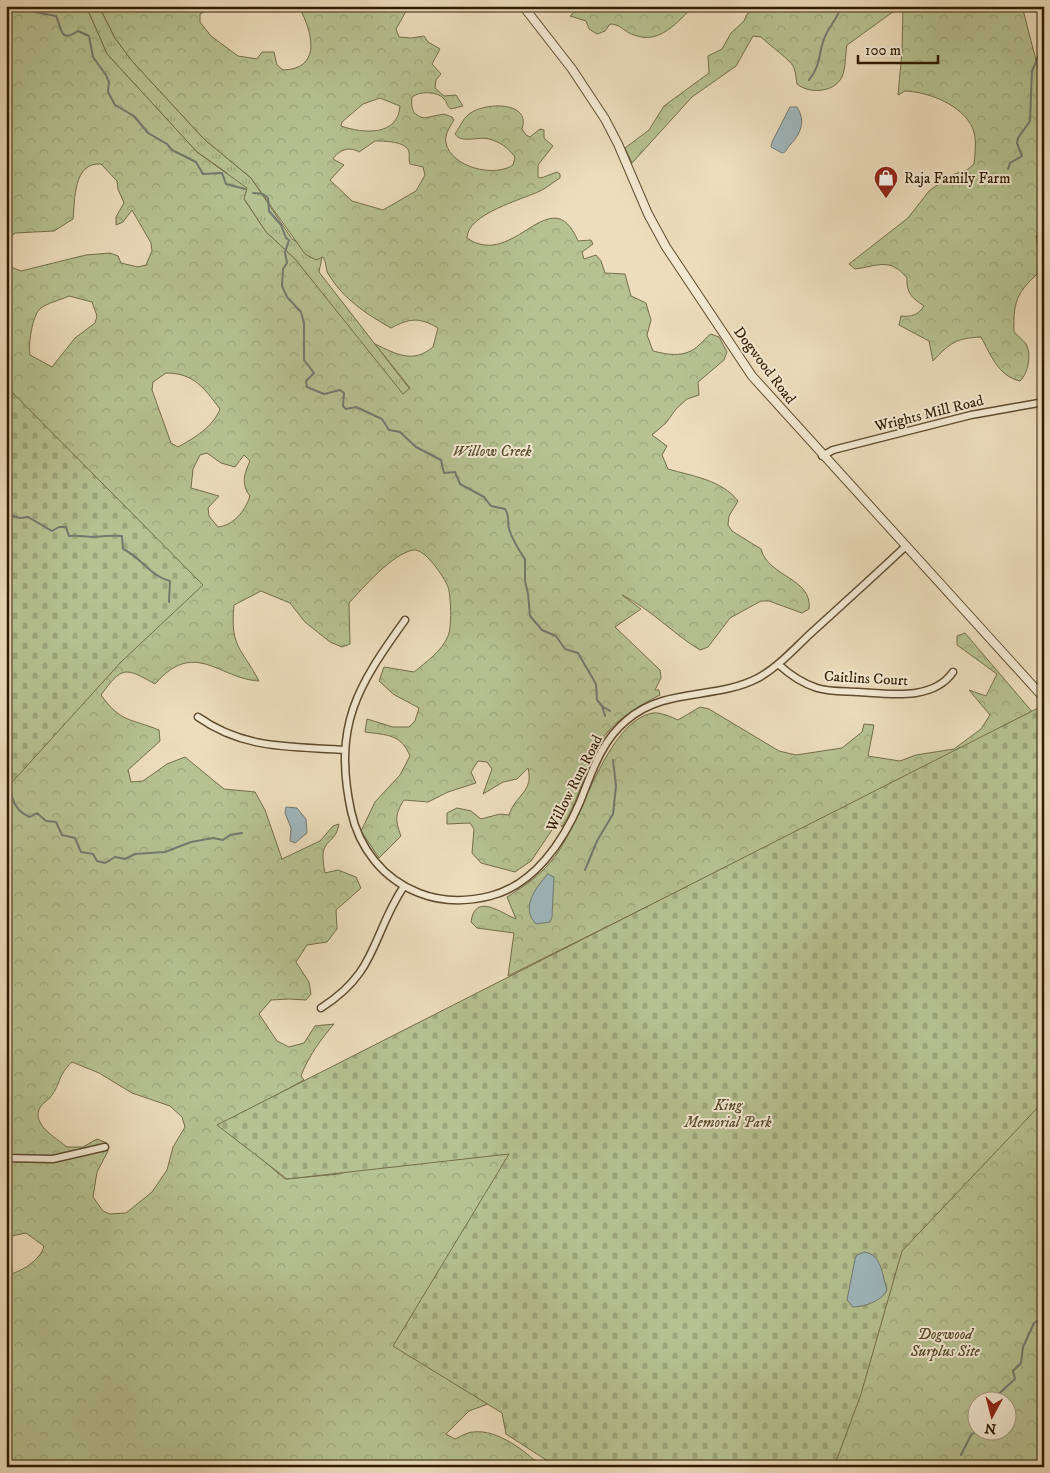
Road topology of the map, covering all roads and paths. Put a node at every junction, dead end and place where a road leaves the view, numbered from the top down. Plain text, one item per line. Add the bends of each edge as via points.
1 (523, 6) edge
2 (1044, 402) edge
3 (822, 456) junction
4 (906, 546) junction
5 (405, 620) dead end
6 (778, 664) junction
7 (953, 672) dead end
8 (1044, 698) edge
9 (198, 717) dead end
10 (346, 750) junction
11 (404, 886) junction
12 (321, 1008) dead end
13 (105, 1147) dead end
14 (6, 1158) edge

1 - 3 street, Dogwood Road via 569,64 605,120 666,247 738,356 768,396
2 - 3 street, Wrights Mill Road via 970,415 833,450
3 - 4 street, Dogwood Road
4 - 6 street, Willow Run Road
4 - 8 street, Dogwood Road
5 - 10 street, Willow Run Road via 362,684 351,712
6 - 7 street, Caitlins Court via 799,680 818,688 892,694 934,688 947,681
6 - 11 street, Willow Run Road via 743,685 666,698 627,719 600,752 561,837 541,864 521,882 495,895 464,901 437,898
9 - 10 street via 222,733 246,741
10 - 11 street, Willow Run Road via 347,782 361,842 378,865
11 - 12 street via 387,914 361,974 341,995
13 - 14 street via 53,1160

